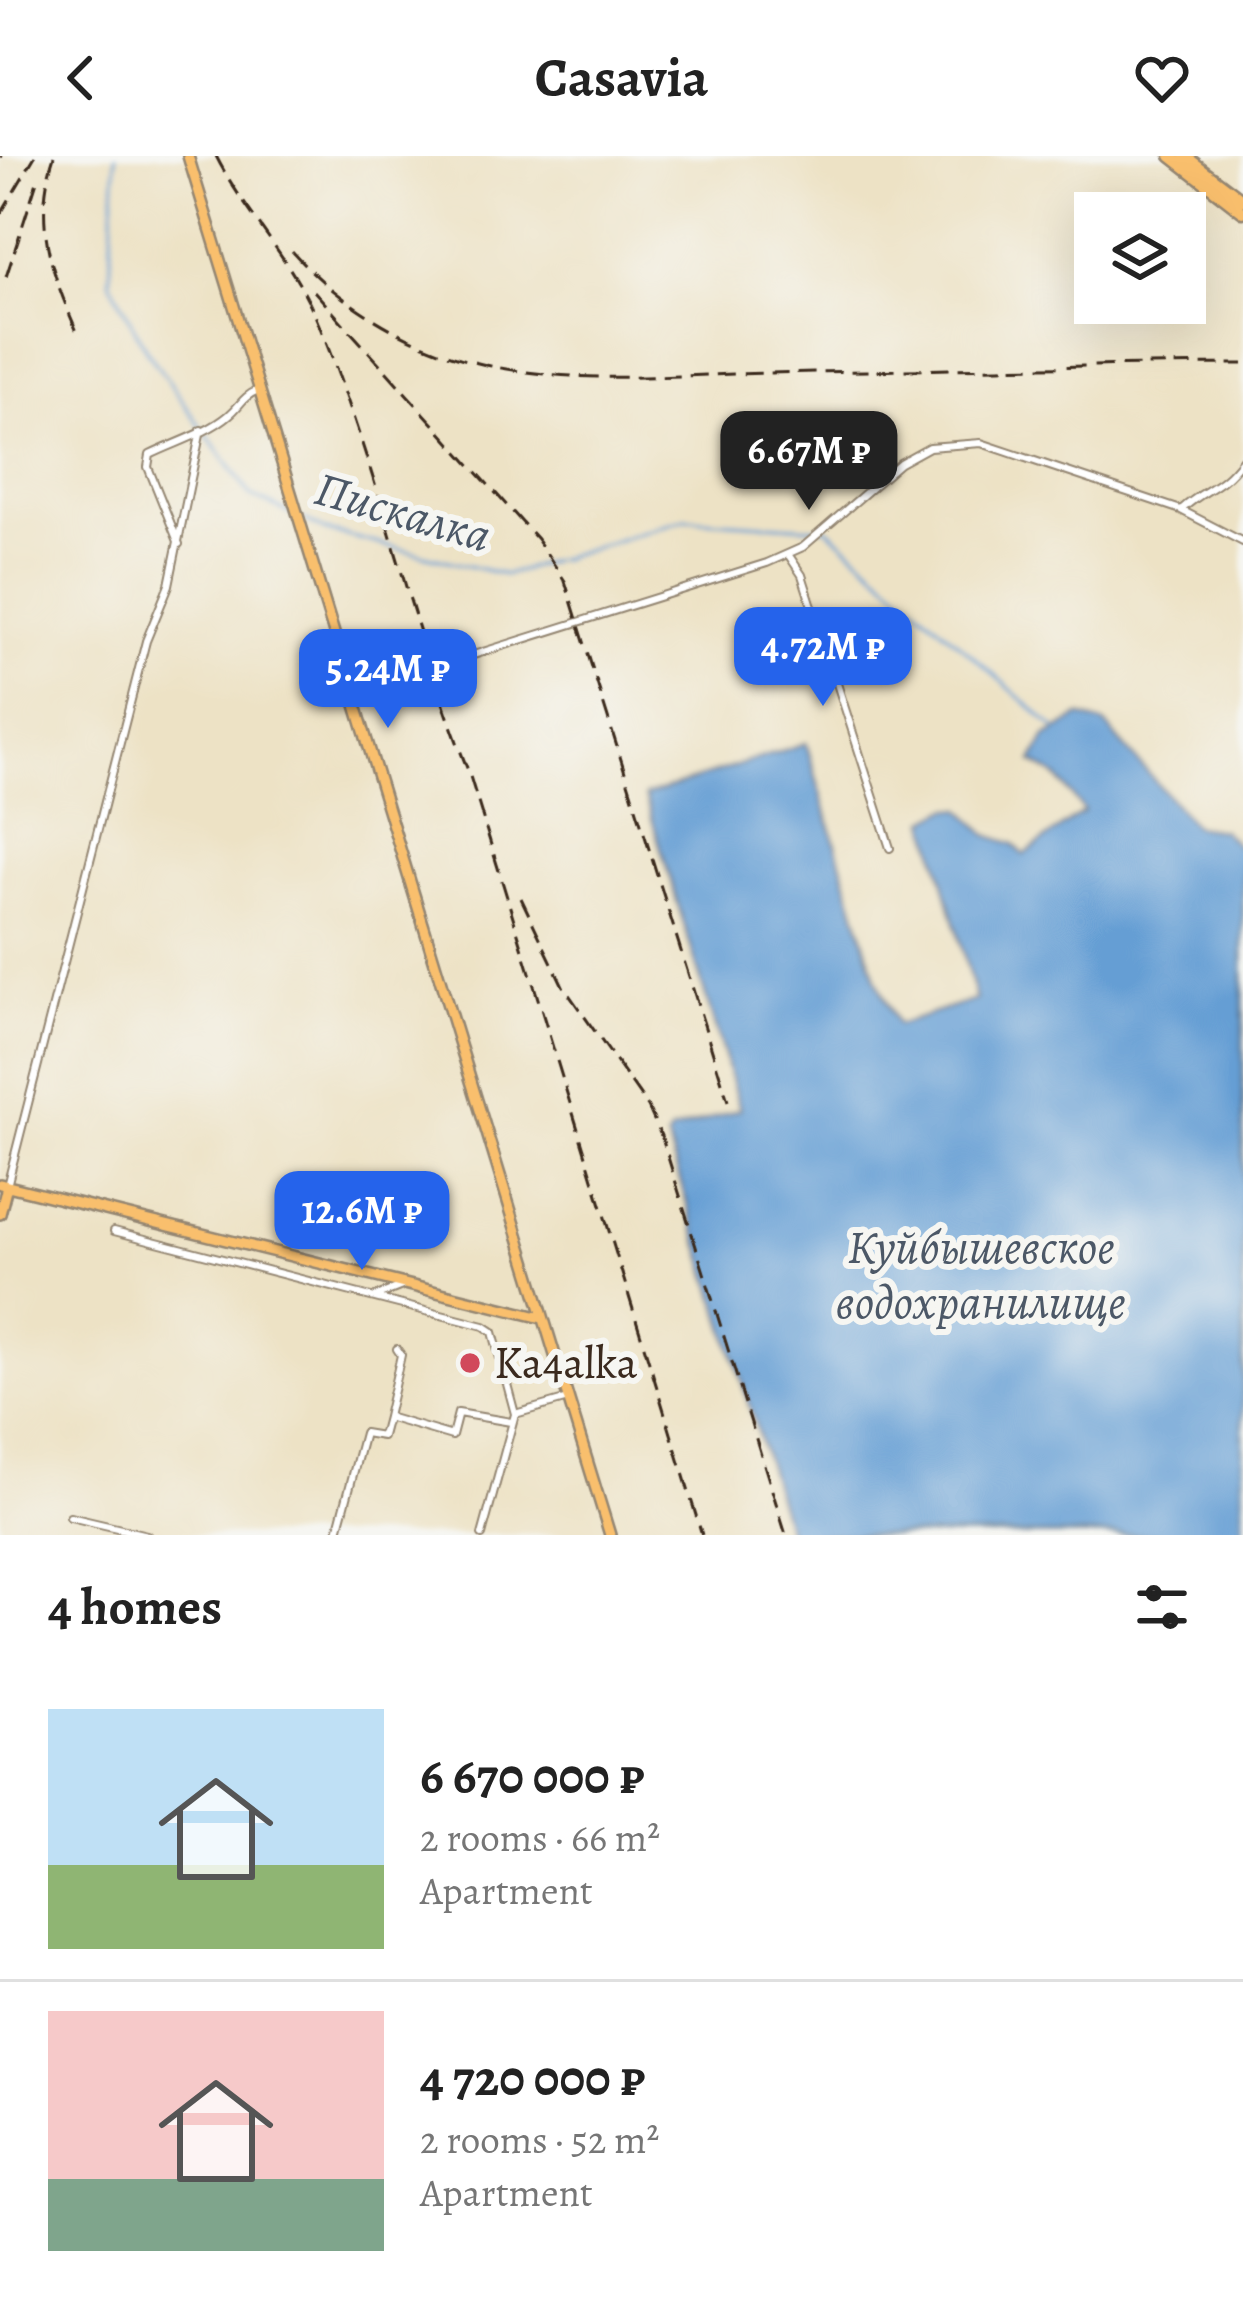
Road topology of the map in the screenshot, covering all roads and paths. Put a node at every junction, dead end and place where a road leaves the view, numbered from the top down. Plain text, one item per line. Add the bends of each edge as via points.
1 (188, 156) edge
2 (1171, 156) edge
3 (1185, 156) edge
4 (1243, 200) edge
5 (1243, 212) edge
6 (261, 388) junction
7 (201, 430) junction
8 (1243, 459) edge
9 (1181, 511) junction
10 (1243, 542) edge
11 (179, 544) junction
12 (788, 554) junction
13 (352, 693) junction
14 (890, 848) dead end
15 (4, 1185) edge
16 (0, 1214) edge
17 (114, 1232) dead end
18 (402, 1286) junction
19 (374, 1298) junction
20 (542, 1318) junction
21 (397, 1349) dead end
22 (568, 1399) junction
23 (387, 1417) junction
24 (513, 1418) junction
25 (70, 1517) dead end
26 (147, 1535) edge
27 (337, 1535) edge
28 (482, 1535) edge
29 (610, 1535) edge

1 - 6 main road
2 - 5 highway
3 - 4 highway
6 - 7 street
6 - 13 main road
7 - 11 street
7 - 11 street via 149,455
8 - 9 street via 1223,486
9 - 10 street
9 - 12 street via 981,442 952,444 900,463
11 - 15 street via 146,641
12 - 13 street
12 - 14 street via 802,575
13 - 20 main road
15 - 16 main road
15 - 18 main road
17 - 19 street
18 - 19 street
18 - 20 main road
19 - 24 street via 493,1332
20 - 22 main road
21 - 23 street
22 - 24 street
22 - 29 main road
23 - 24 street via 452,1436 458,1413
23 - 27 street via 382,1436 364,1433
24 - 28 street
25 - 26 street

